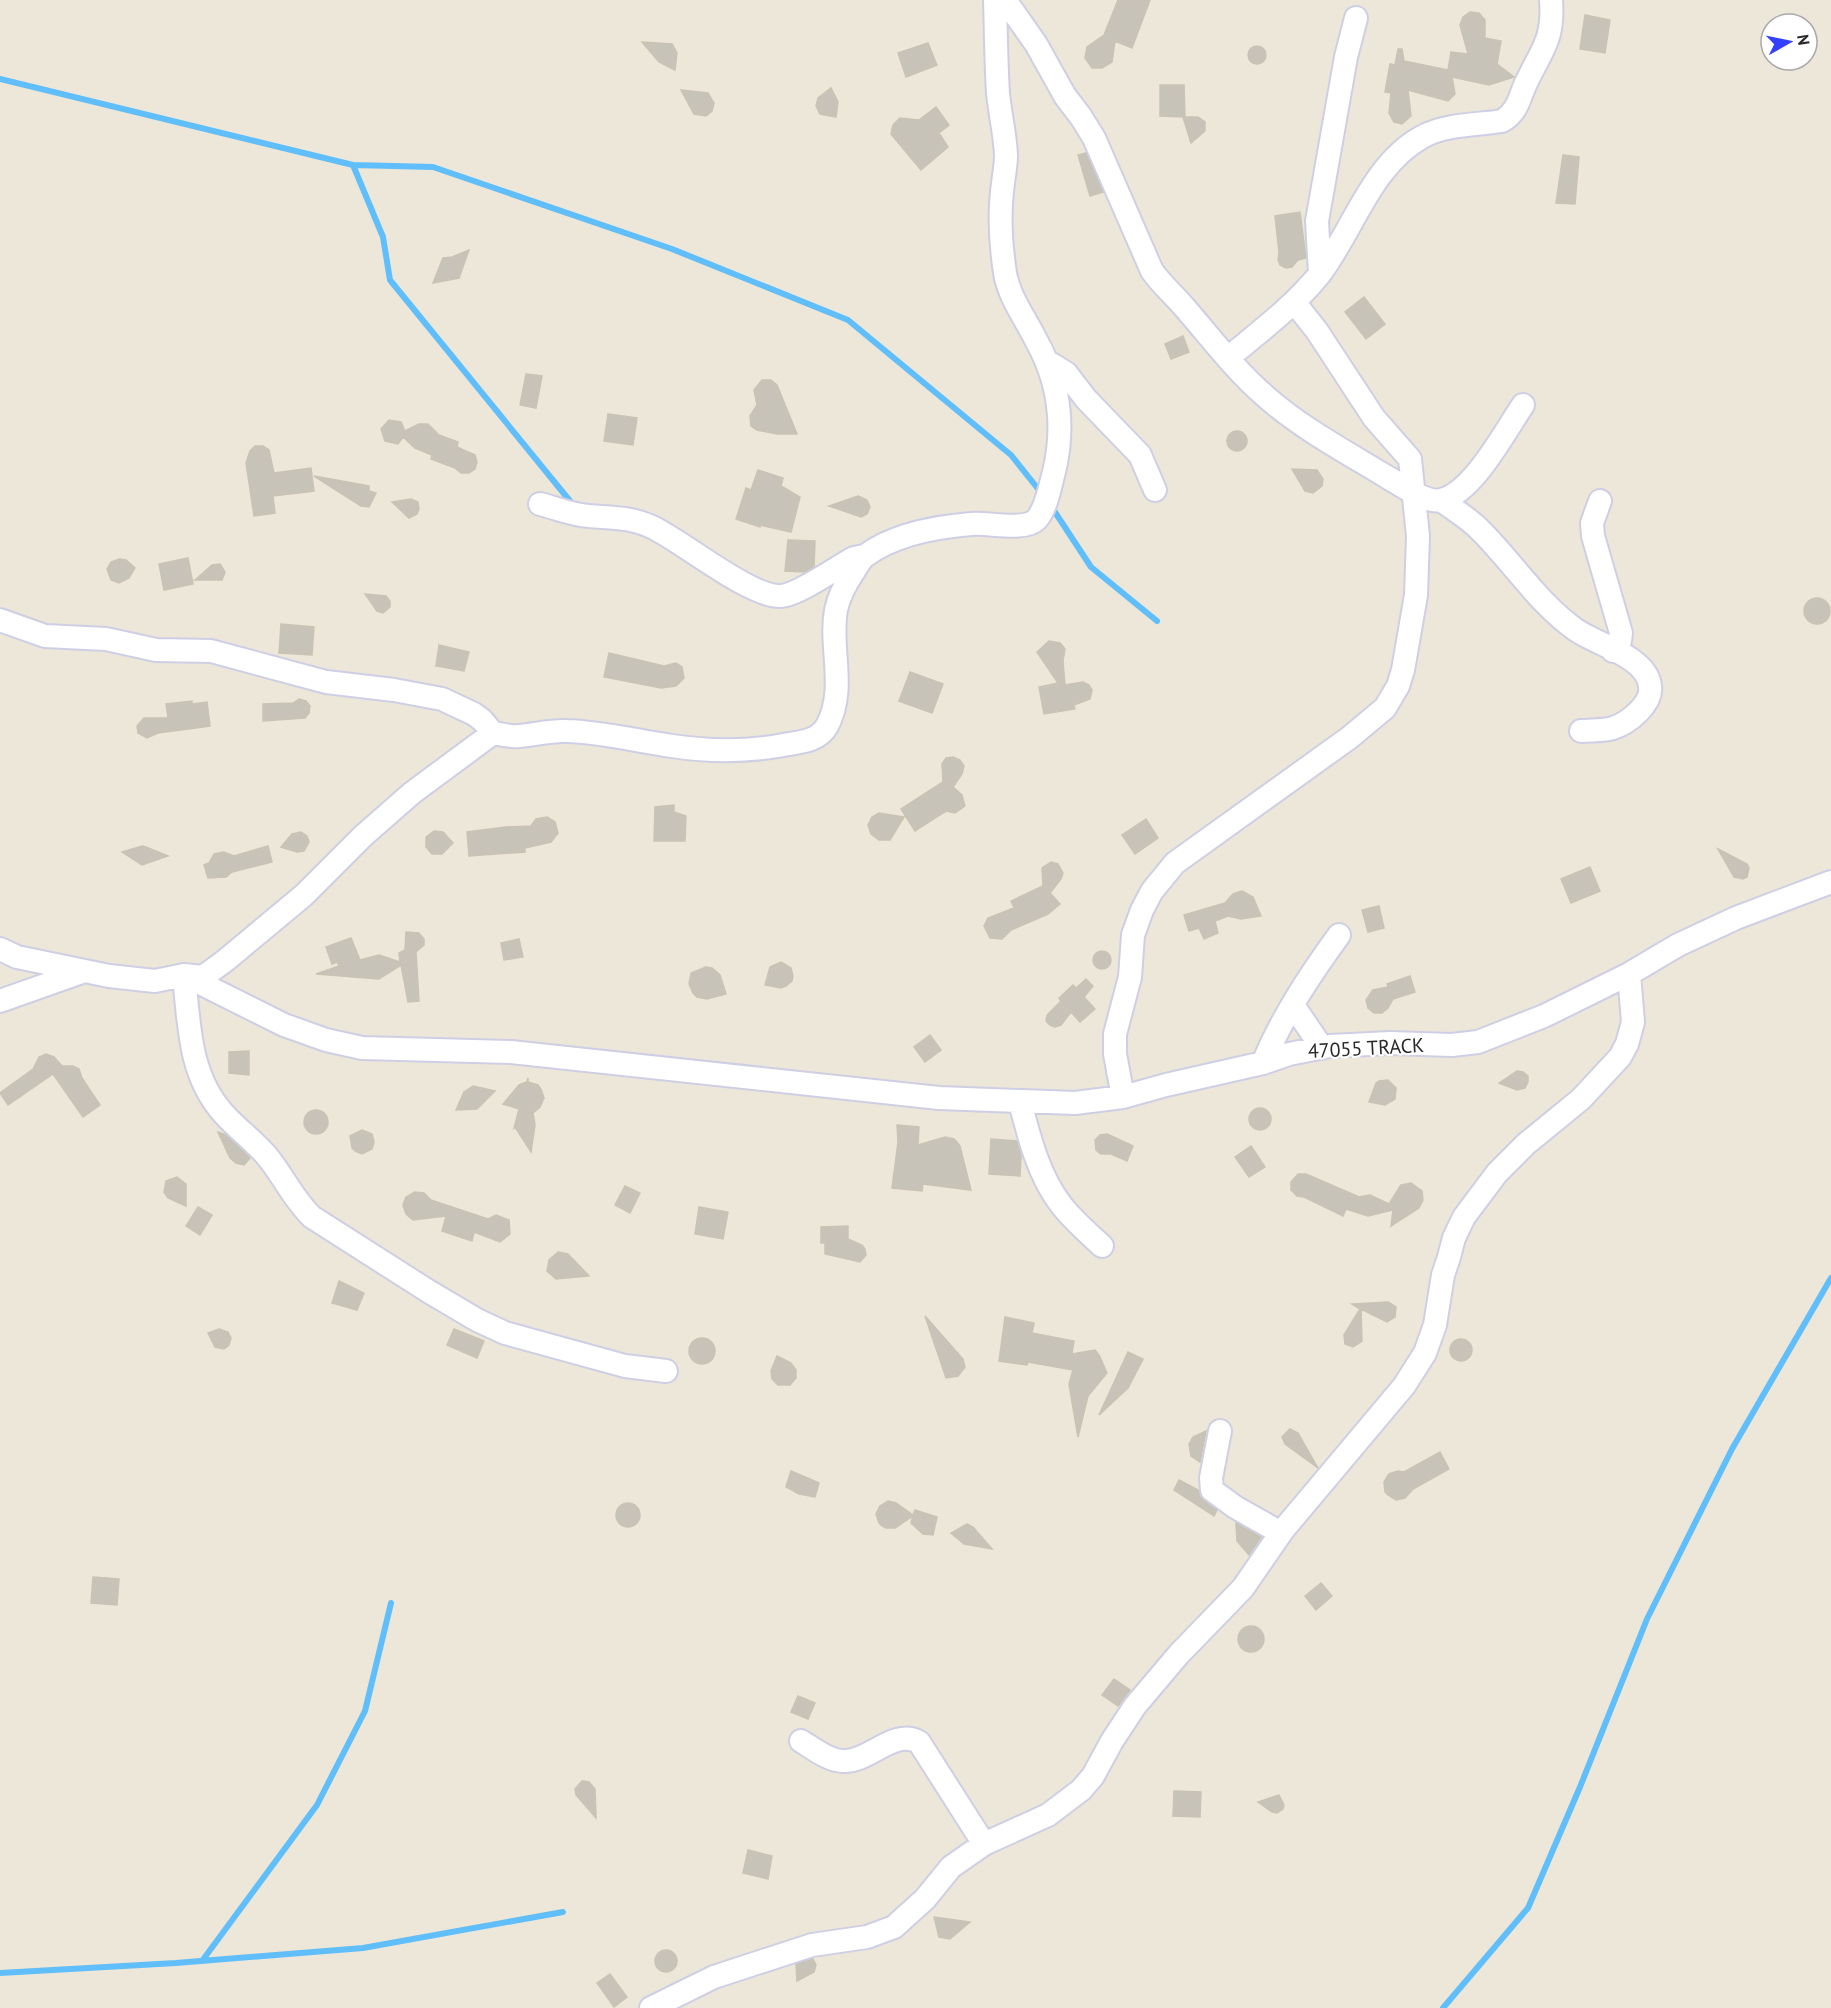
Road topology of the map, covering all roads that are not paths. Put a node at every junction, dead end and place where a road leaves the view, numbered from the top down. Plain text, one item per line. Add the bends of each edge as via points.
1 (995, 0) edge
2 (1005, 0) edge
3 (1551, 0) edge
4 (1356, 18) dead end
5 (1320, 274) junction
6 (1294, 302) junction
7 (1228, 358) junction
8 (1048, 362) junction
9 (1523, 405) dead end
10 (1155, 490) dead end
11 (1415, 493) junction
12 (1441, 500) junction
13 (1600, 501) dead end
14 (540, 504) dead end
15 (864, 556) junction
16 (0, 620) edge
17 (1613, 651) junction
18 (1581, 731) dead end
19 (493, 733) junction
20 (1831, 882) edge
21 (1339, 935) dead end
22 (0, 949) edge
23 (82, 972) junction
24 (1629, 974) junction
25 (184, 975) junction
26 (0, 1001) edge
27 (1293, 1005) junction
28 (1322, 1048) junction
29 (1263, 1062) junction
30 (1123, 1097) junction
31 (1020, 1102) junction
32 (1102, 1246) dead end
33 (666, 1371) dead end
34 (1220, 1431) dead end
35 (1281, 1533) junction
36 (801, 1742) dead end
37 (984, 1844) junction
38 (651, 2008) edge

1 - 8 street via 998,92 1006,155 1001,223 1006,274 1016,303
2 - 7 street via 1090,131 1152,271
3 - 5 street via 1550,37 1511,116 1502,121 1437,130 1406,148 1366,197
4 - 5 street via 1319,209
5 - 6 street
6 - 7 street
6 - 11 street via 1374,418 1410,459
7 - 11 street via 1293,418
8 - 10 street via 1066,373 1140,455
8 - 15 street via 1060,419 1059,443 1050,489 1036,520 1019,526 971,524 914,533 884,543
9 - 12 street via 1478,472 1465,487
11 - 12 street
11 - 30 street via 1416,595 1398,686 1385,708 1176,863 1152,891 1133,935 1130,977 1115,1034
12 - 17 street via 1479,529 1568,624
13 - 17 street via 1592,523 1593,536 1621,633
14 - 15 street via 587,516 631,519 653,527 724,572 772,596 790,594
15 - 19 street via 843,588 836,609 835,699 826,728 818,737 735,751 564,730 515,737
16 - 19 street via 45,636 106,639 156,650 211,651 326,682 442,699 474,714
17 - 18 street via 1630,658 1647,675 1651,688 1648,699 1629,720 1613,729
19 - 25 street via 412,793 304,895 226,960 203,977
20 - 24 street, 47055 TRACK via 1736,918
21 - 27 street
22 - 23 street via 17,957
23 - 25 street via 155,981
23 - 26 street
24 - 28 street, 47055 TRACK via 1544,1016 1478,1042
24 - 35 street via 1633,1022 1620,1057 1581,1099 1526,1144 1474,1203 1454,1238 1425,1353 1404,1386
25 - 31 street, 47055 TRACK via 284,1024 362,1048 512,1052 872,1092
25 - 33 street via 189,1026 203,1086 224,1114 265,1154 300,1206 312,1217 438,1297 505,1334 625,1366
27 - 28 street
27 - 29 street
28 - 29 street, 47055 TRACK
29 - 30 street, 47055 TRACK
30 - 31 street, 47055 TRACK via 1075,1103
31 - 32 street via 1031,1143 1060,1204
34 - 35 street via 1210,1478 1212,1490
35 - 37 street via 1244,1588 1135,1706 1081,1790 1048,1815
36 - 37 street via 841,1761 861,1759 895,1740 913,1738
37 - 38 street via 951,1867 926,1899 894,1927 867,1937 812,1945 714,1977

